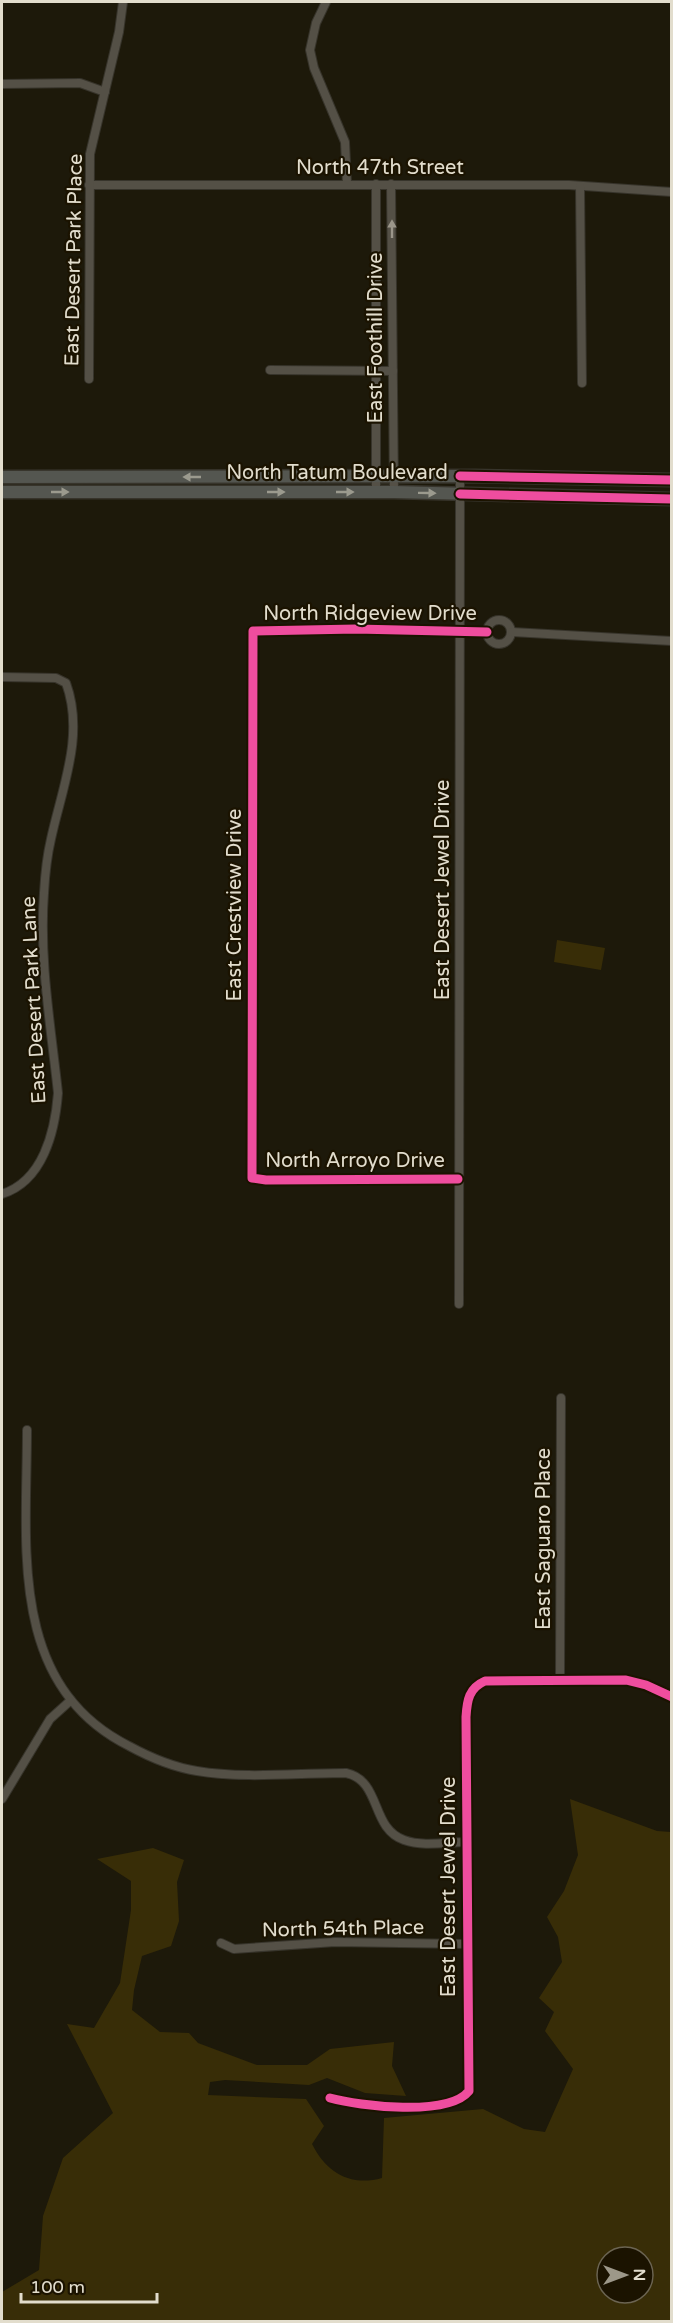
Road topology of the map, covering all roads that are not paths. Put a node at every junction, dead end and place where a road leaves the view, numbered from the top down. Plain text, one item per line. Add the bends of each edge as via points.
1 (123, 2) edge
2 (327, 2) edge
3 (2, 84) edge
4 (105, 92) junction
5 (347, 184) junction
6 (376, 184) junction
7 (391, 184) junction
8 (89, 185) junction
9 (580, 186) junction
10 (672, 192) edge
11 (270, 370) dead end
12 (377, 371) junction
13 (393, 371) junction
14 (89, 379) dead end
15 (582, 382) dead end
16 (460, 476) junction
17 (2, 477) edge
18 (376, 477) junction
19 (393, 477) junction
20 (672, 480) edge
21 (2, 492) edge
22 (376, 492) junction
23 (394, 492) junction
24 (460, 494) junction
25 (672, 499) edge
26 (461, 631) junction
27 (253, 632) joint
28 (487, 632) junction
29 (512, 632) junction
30 (672, 641) edge
31 (2, 677) edge
32 (252, 1178) joint
33 (458, 1179) junction
34 (2, 1194) edge
35 (459, 1304) dead end
36 (561, 1398) dead end
37 (27, 1430) dead end
38 (560, 1680) junction
39 (672, 1697) edge
40 (70, 1701) junction
41 (2, 1799) edge
42 (466, 1842) junction
43 (221, 1943) dead end
44 (466, 1944) junction
45 (330, 2098) dead end

1 - 4 street, East Desert Park Place
2 - 5 street via 316,23 310,50 345,142
3 - 4 street via 80,83
4 - 8 street, East Desert Park Place via 90,154
5 - 6 street, North 47th Street
5 - 8 street, North 47th Street
6 - 7 street, North 47th Street
6 - 12 street, East Foothill Drive
7 - 9 street, North 47th Street
13 -> 7 street, East Foothill Drive
8 - 14 street, East Desert Park Place
9 - 10 street, North 47th Street
9 - 15 street
11 - 12 street
12 - 13 street
12 - 18 street, East Foothill Drive
13 - 19 street, East Foothill Drive
16 - 19 main road, North Tatum Boulevard
16 - 20 main road, North Tatum Boulevard
16 - 24 street, East Desert Jewel Drive
18 -> 17 main road, North Tatum Boulevard
18 - 19 main road, North Tatum Boulevard
18 - 22 street, East Foothill Drive
19 - 23 street, East Foothill Drive
21 -> 22 main road, North Tatum Boulevard
22 - 23 main road, North Tatum Boulevard
23 -> 24 main road, North Tatum Boulevard
24 - 25 main road, North Tatum Boulevard
24 - 26 street, East Desert Jewel Drive
26 - 27 street, North Ridgeview Drive
26 - 28 street, North Ridgeview Drive
26 - 33 street, East Desert Jewel Drive
27 - 32 street, East Crestview Drive
28 - 29 street, North Ridgeview Drive via 490,624 498,620 509,624
28 - 29 street, North Ridgeview Drive via 492,642 499,645 509,640
29 - 30 street, North Ridgeview Drive
31 - 34 street, East Desert Park Lane via 56,678 66,682 73,718 70,768 50,840 43,909 57,1103 51,1133 35,1171 24,1183
32 - 33 street, North Arroyo Drive
33 - 35 street, East Desert Jewel Drive
36 - 38 street, East Saguaro Place
37 - 40 street via 28,1591 41,1648
38 - 39 street via 627,1680
38 - 42 street, East Desert Jewel Drive via 485,1681 477,1684 467,1697
40 - 41 street via 50,1719
40 - 42 street via 118,1741 173,1767 217,1773 357,1775 367,1784 387,1830 404,1840
42 - 44 street, East Desert Jewel Drive
43 - 44 street, North 54th Place via 234,1949 335,1942
44 - 45 street, East Desert Jewel Drive via 469,2091 462,2100 443,2105 386,2106

